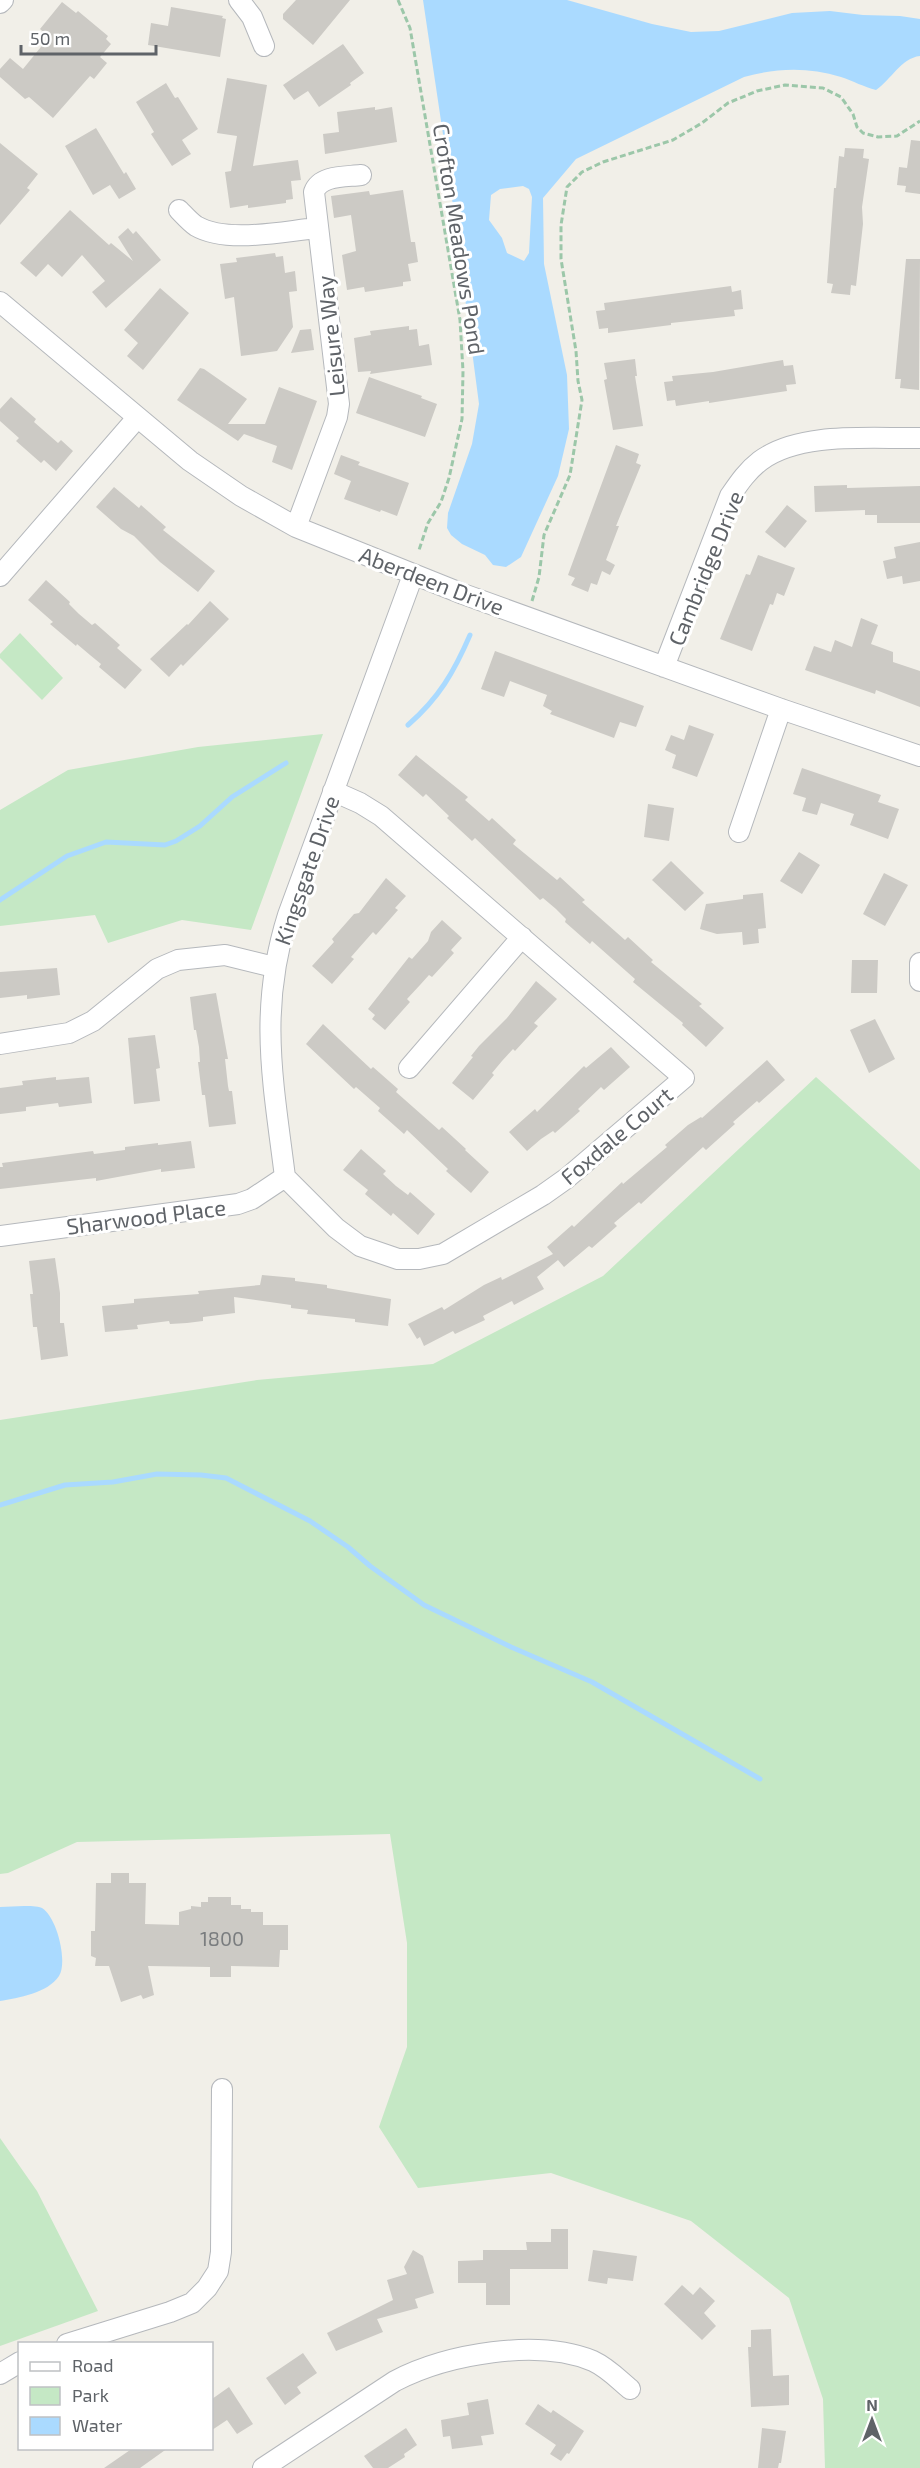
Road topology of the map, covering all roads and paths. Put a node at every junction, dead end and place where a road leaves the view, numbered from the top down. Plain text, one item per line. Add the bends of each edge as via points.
1 (3, 0) edge
2 (239, 0) edge
3 (398, 0) edge
4 (0, 3) edge
5 (264, 46) dead end
6 (920, 121) edge
7 (361, 175) dead end
8 (179, 210) dead end
9 (318, 228) junction
10 (0, 302) edge
11 (138, 418) junction
12 (920, 438) edge
13 (296, 527) junction
14 (419, 550) dead end
15 (413, 574) junction
16 (0, 576) edge
17 (527, 617) junction
18 (664, 667) junction
19 (781, 709) junction
20 (920, 756) edge
21 (333, 791) junction
22 (739, 832) dead end
23 (522, 937) junction
24 (920, 963) edge
25 (274, 967) junction
26 (920, 981) edge
27 (0, 1044) edge
28 (409, 1068) dead end
29 (285, 1177) junction
30 (0, 1236) edge
31 (222, 2089) dead end
32 (70, 2342) edge
33 (18, 2363) edge
34 (0, 2374) edge
35 (630, 2389) dead end
36 (263, 2468) edge

1 - 4 street
2 - 5 street via 252,17
3 - 14 path, Crofton Meadows Pond via 410,28 460,320 463,371 462,419 449,478
6 - 17 path via 897,136 863,133 841,97 823,88 785,85 728,103 673,140 603,162 582,172 567,187 561,260 582,400 570,475 544,535 539,577
7 - 9 street, Leisure Way via 317,184 314,192
8 - 9 street via 195,225 213,233
9 - 13 street, Leisure Way via 339,404
10 - 11 street, Aberdeen Drive
11 - 13 street, Aberdeen Drive via 216,479
11 - 16 street
12 - 18 street, Cambridge Drive via 798,443 779,450 753,468 730,496
13 - 15 street, Aberdeen Drive
15 - 17 street, Aberdeen Drive
15 - 21 street, Kingsgate Drive
17 - 18 street, Aberdeen Drive
18 - 19 street, Aberdeen Drive
19 - 20 street, Aberdeen Drive
19 - 22 street
21 - 23 street, Foxdale Court via 381,816
21 - 25 street, Kingsgate Drive via 288,915
23 - 28 street
23 - 29 street, Foxdale Court via 684,1078 559,1183 443,1254 398,1259 360,1246 336,1228
24 - 26 street
25 - 27 street via 225,955 178,960 157,969 93,1021 69,1033
25 - 29 street, Kingsgate Drive via 269,1032
29 - 30 street, Sharwood Place via 238,1204
31 - 32 street via 218,2271 192,2303
33 - 34 street
35 - 36 street via 609,2370 573,2355 519,2351 462,2356 395,2381

